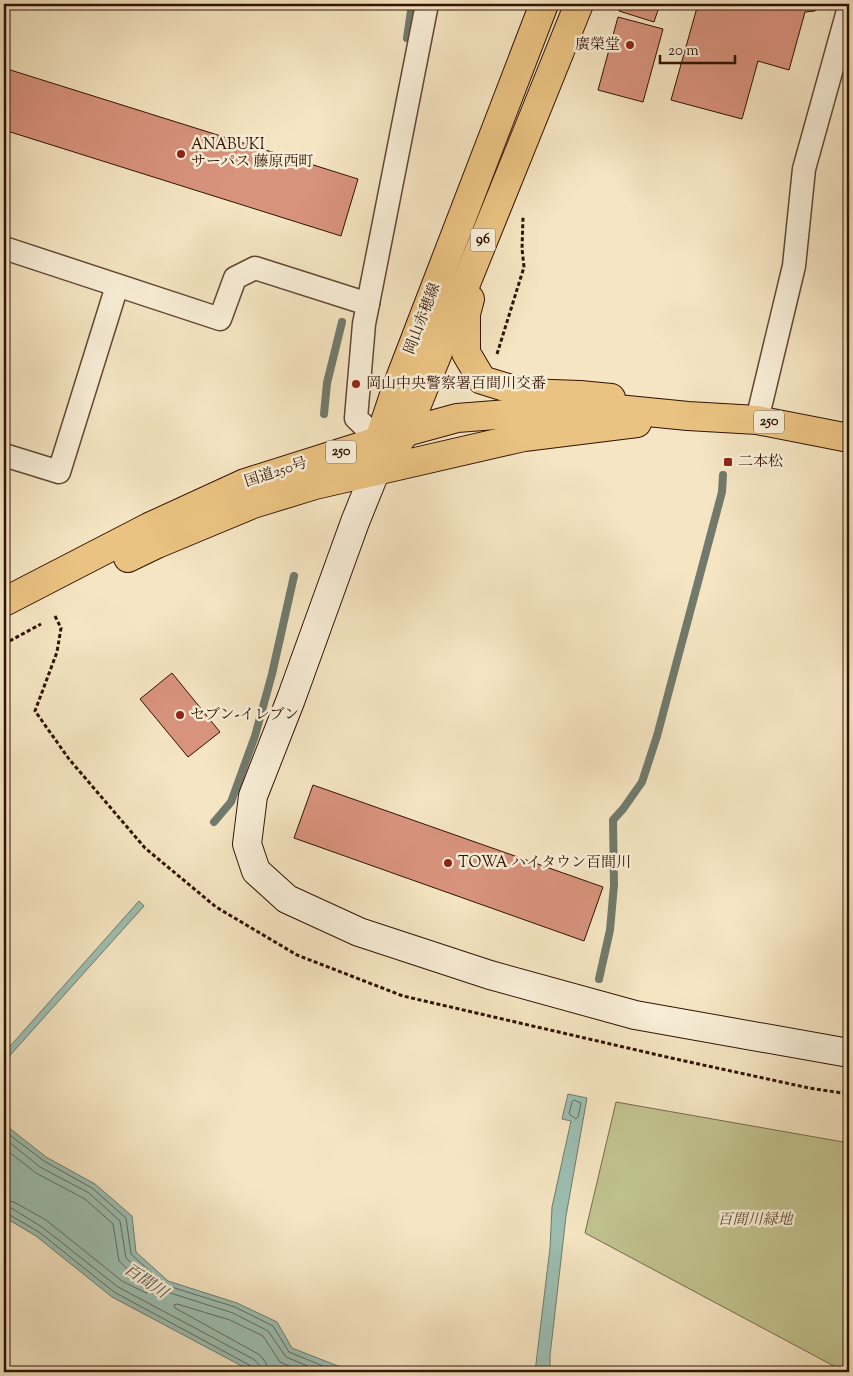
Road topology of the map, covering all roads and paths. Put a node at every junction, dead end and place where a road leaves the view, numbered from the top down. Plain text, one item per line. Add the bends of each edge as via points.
1 (427, 4) edge
2 (544, 4) edge
3 (578, 4) edge
4 (849, 7) edge
5 (500, 199) junction
6 (523, 214) dead end
7 (4, 248) edge
8 (118, 286) junction
9 (368, 304) junction
10 (496, 357) dead end
11 (688, 416) junction
12 (757, 420) junction
13 (406, 432) junction
14 (849, 438) edge
15 (379, 440) junction
16 (4, 455) edge
17 (376, 470) junction
18 (22, 607) edge
19 (4, 621) edge
20 (4, 644) edge
21 (849, 1054) edge

1 - 9 street
2 - 15 main road, 岡山赤穂線 / 96
3 - 5 main road, 岡山赤穂線 / 96
4 - 12 street via 804,169 794,266
5 - 11 main road via 466,314 466,353 482,380 524,393 614,399
5 - 13 main road, 岡山赤穂線 / 96
6 - 10 path via 524,267
7 - 8 street
8 - 9 street via 220,319 235,278 255,268
8 - 16 street via 59,472
9 - 15 street via 356,418
11 - 12 main road, 国道250号 / 250
11 - 13 main road, 国道250号 / 250 via 596,407 457,418
11 - 17 main road, 国道250号 / 250 via 524,437
12 - 14 main road, 国道250号 / 250
13 - 15 main road, 国道250号 / 250
13 - 17 main road, 岡山赤穂線 / 96
15 - 17 main road, 岡山赤穂線 / 96
15 - 18 main road, 国道250号 / 250 via 245,483 149,527
17 - 18 main road, 国道250号 / 250 via 253,504 157,544
17 - 21 street via 253,796 247,844 256,871 287,899 359,932 490,975 635,1015
18 - 19 main road, 国道250号 / 250
18 - 20 path

